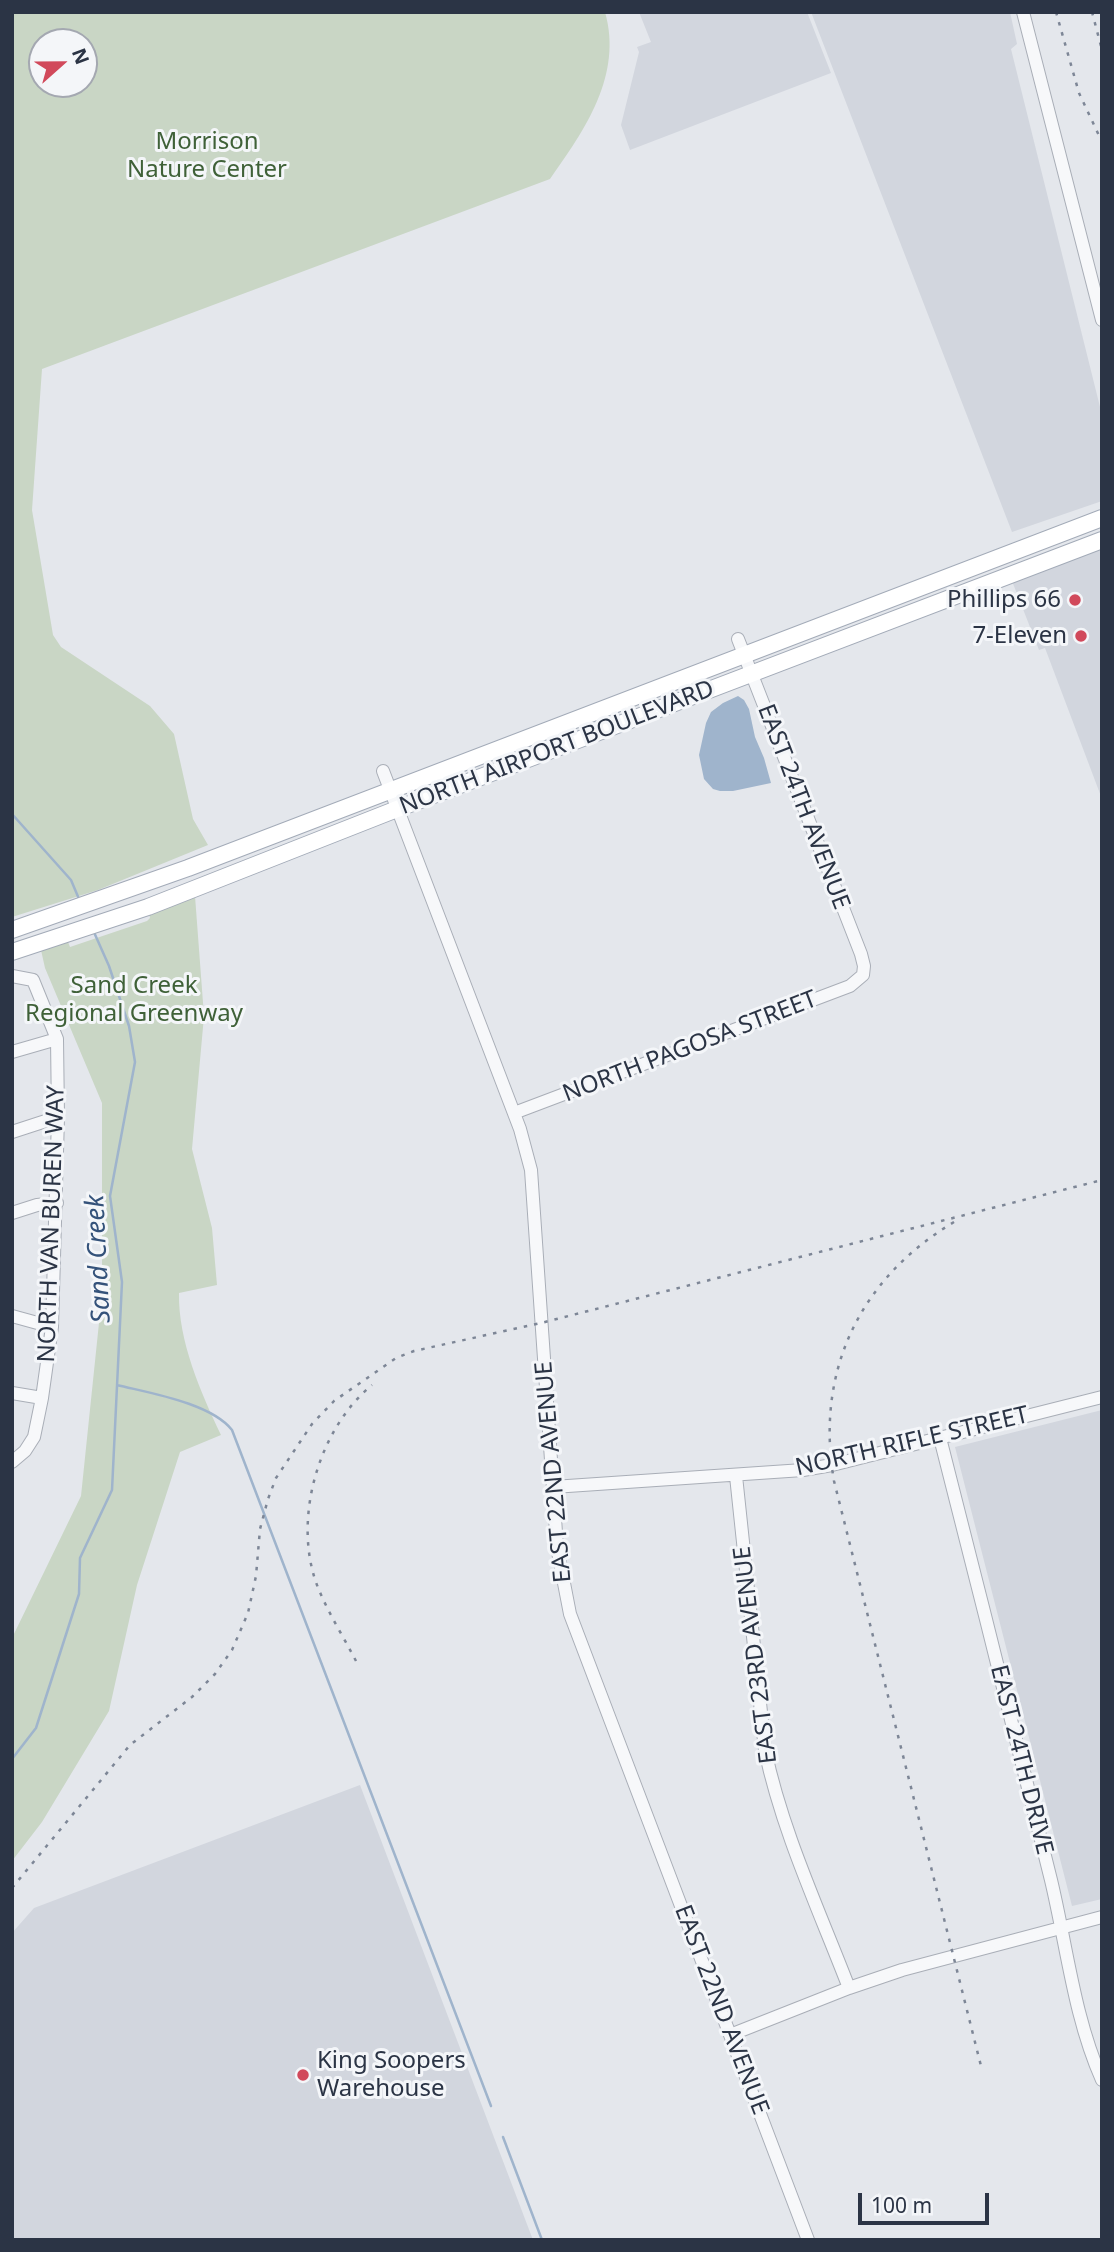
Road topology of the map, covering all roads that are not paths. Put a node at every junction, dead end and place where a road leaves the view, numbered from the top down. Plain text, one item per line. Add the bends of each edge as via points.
1 (1023, 12) edge
2 (1102, 320) edge
3 (1102, 518) edge
4 (1102, 540) edge
5 (741, 646) junction
6 (751, 673) junction
7 (383, 771) dead end
8 (390, 790) junction
9 (397, 809) junction
10 (12, 930) edge
11 (12, 952) edge
12 (863, 975) joint
13 (12, 976) edge
14 (57, 1039) junction
15 (12, 1052) edge
16 (514, 1113) junction
17 (58, 1117) junction
18 (12, 1132) edge
19 (57, 1203) junction
20 (12, 1213) edge
21 (12, 1316) edge
22 (52, 1327) junction
23 (12, 1393) edge
24 (1102, 1397) edge
25 (42, 1398) junction
26 (940, 1438) junction
27 (12, 1462) edge
28 (736, 1476) junction
29 (553, 1487) junction
30 (1102, 1917) edge
31 (1062, 1928) junction
32 (849, 1988) junction
33 (730, 2035) junction
34 (1102, 2080) edge
35 (808, 2240) edge

1 - 2 street
3 - 5 main road, NORTH AIRPORT BOULEVARD
4 - 6 main road, NORTH AIRPORT BOULEVARD
5 - 6 street, EAST 24TH AVENUE
5 - 8 main road, NORTH AIRPORT BOULEVARD
6 - 9 main road, NORTH AIRPORT BOULEVARD
6 - 12 street, EAST 24TH AVENUE via 861,954
7 - 8 street, EAST 22ND AVENUE
8 - 9 street, EAST 22ND AVENUE
8 - 10 main road, NORTH AIRPORT BOULEVARD
9 - 11 main road, NORTH AIRPORT BOULEVARD via 148,907
9 - 16 street, EAST 22ND AVENUE
12 - 16 street, NORTH PAGOSA STREET via 850,986
13 - 14 street, NORTH VAN BUREN WAY via 33,980
14 - 15 street
14 - 17 street, NORTH VAN BUREN WAY
16 - 29 street, EAST 22ND AVENUE via 533,1184
17 - 18 street
17 - 19 street, NORTH VAN BUREN WAY
19 - 20 street
19 - 22 street, NORTH VAN BUREN WAY
21 - 22 street
22 - 25 street, NORTH VAN BUREN WAY
23 - 25 street
24 - 26 street, NORTH RIFLE STREET
25 - 27 street, NORTH VAN BUREN WAY via 34,1437
26 - 28 street, NORTH RIFLE STREET via 822,1467
26 - 31 street, EAST 24TH DRIVE
28 - 29 street, NORTH RIFLE STREET
28 - 32 street, EAST 23RD AVENUE via 770,1774
29 - 33 street, EAST 22ND AVENUE via 569,1614
30 - 31 street
31 - 32 street
31 - 34 street, EAST 24TH DRIVE via 1086,2038
32 - 33 street
33 - 35 street, EAST 22ND AVENUE

